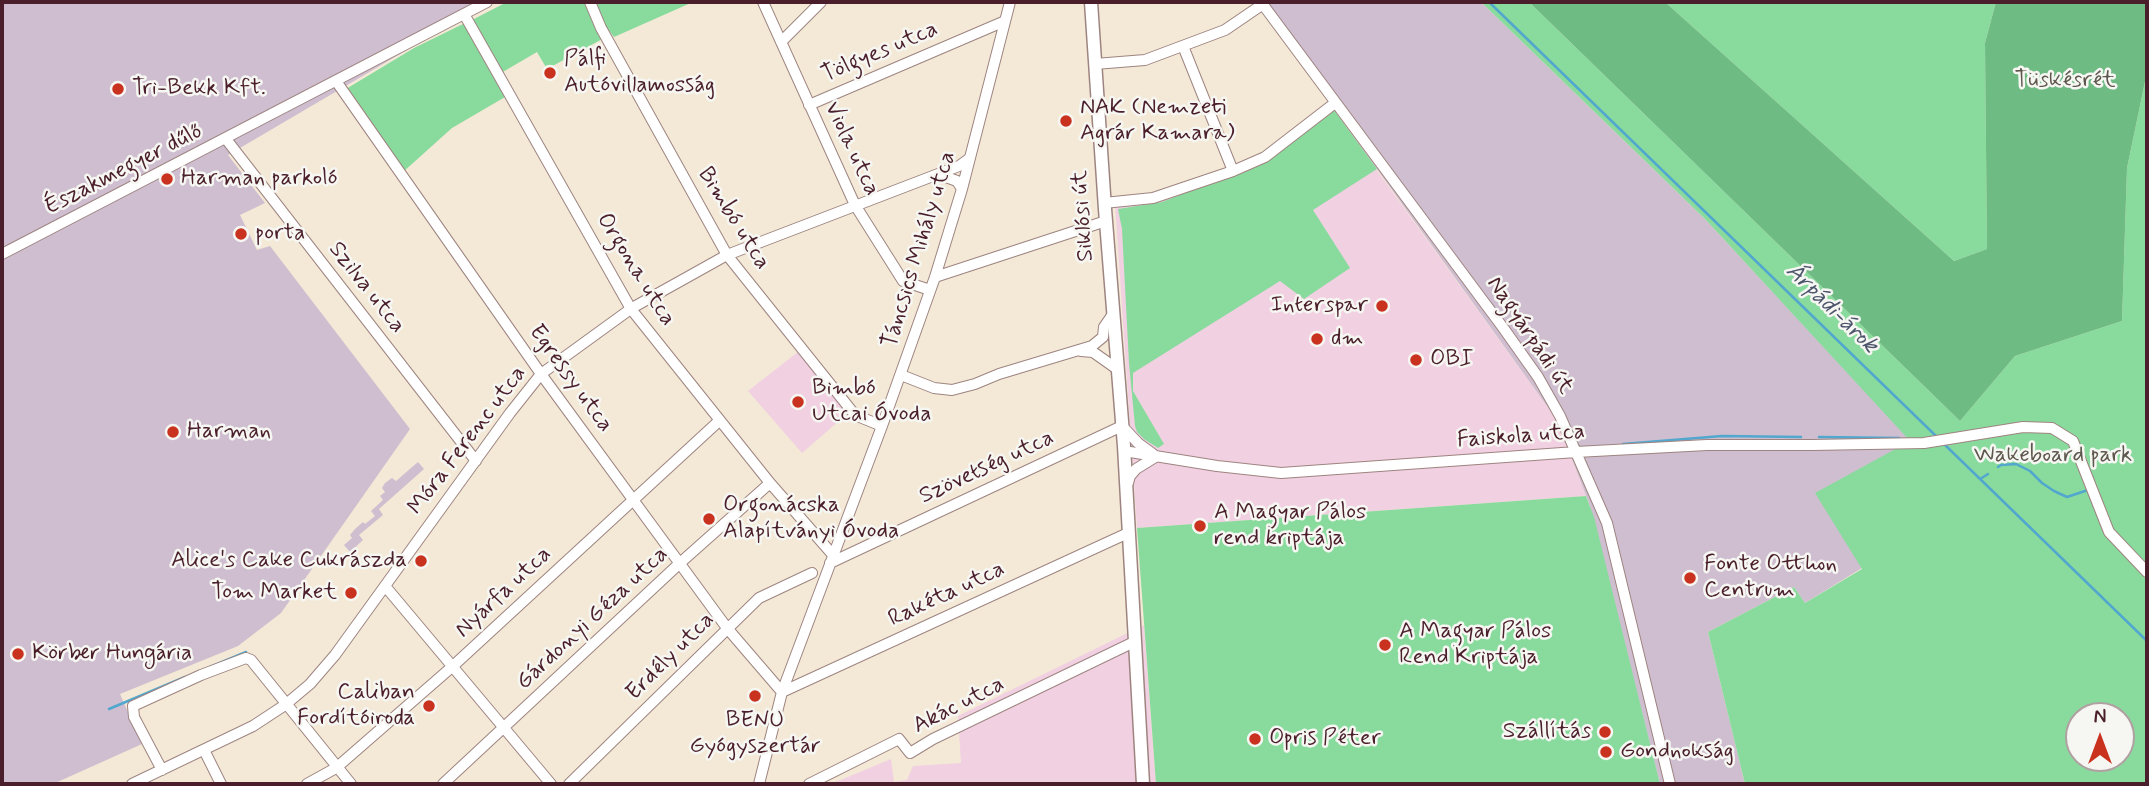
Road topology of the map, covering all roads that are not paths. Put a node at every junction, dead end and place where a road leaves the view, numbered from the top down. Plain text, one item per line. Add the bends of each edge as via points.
1 (487, 2) edge
2 (590, 2) edge
3 (763, 2) edge
4 (821, 2) edge
5 (1010, 2) edge
6 (1091, 2) edge
7 (1262, 3) edge
8 (464, 14) junction
9 (1005, 21) junction
10 (781, 42) junction
11 (1183, 46) junction
12 (1095, 64) junction
13 (336, 81) junction
14 (1335, 103) junction
15 (809, 105) junction
16 (226, 139) junction
17 (970, 158) junction
18 (1233, 171) junction
19 (930, 177) junction
20 (962, 189) junction
21 (1104, 203) junction
22 (855, 205) junction
23 (1106, 221) junction
24 (2, 254) edge
25 (727, 255) junction
26 (935, 277) junction
27 (930, 290) junction
28 (631, 309) junction
29 (1113, 314) junction
30 (1063, 354) junction
31 (1117, 369) junction
32 (541, 374) junction
33 (901, 375) junction
34 (719, 421) junction
35 (882, 426) junction
36 (1122, 426) junction
37 (1124, 451) junction
38 (1576, 452) junction
39 (1157, 456) junction
40 (477, 461) junction
41 (770, 483) junction
42 (1126, 491) junction
43 (633, 500) junction
44 (1128, 533) junction
45 (831, 559) junction
46 (680, 563) junction
47 (2147, 572) edge
48 (812, 573) dead end
49 (385, 586) junction
50 (727, 628) junction
51 (1134, 642) junction
52 (453, 667) junction
53 (782, 692) junction
54 (285, 705) junction
55 (505, 728) junction
56 (204, 750) junction
57 (337, 768) junction
58 (162, 770) junction
59 (132, 784) edge
60 (221, 784) edge
61 (307, 784) edge
62 (351, 784) edge
63 (443, 784) edge
64 (551, 784) edge
65 (569, 784) edge
66 (760, 784) edge
67 (808, 784) edge
68 (1143, 784) edge
69 (1670, 784) edge

1 - 8 street, Északmegyer dűlő
2 - 25 street, Bimbó utca
3 - 10 street, Viola utca
4 - 10 street
5 - 9 street, Táncsics Mihály utca
6 - 12 main road, Siklósi út
7 - 11 street via 1225,30
7 - 14 street, Nagyárpádi út
8 - 13 street, Északmegyer dűlő
8 - 28 street, Orgona utca
9 - 15 street, Tölgyes utca
9 - 17 street, Táncsics Mihály utca
10 - 15 street, Viola utca
11 - 12 street via 1145,60
11 - 18 street
12 - 21 main road, Siklósi út
13 - 16 street, Északmegyer dűlő
13 - 32 street, Egressy utca
14 - 18 street via 1265,157
14 - 38 street, Nagyárpádi út via 1531,367
15 - 22 street, Viola utca
16 - 24 street, Északmegyer dűlő
16 - 40 street, Szilva utca
17 - 19 street, Móra Ferenc utca
17 - 20 street, Táncsics Mihály utca
18 - 21 street via 1153,198
19 - 20 street via 957,181
19 - 22 street, Móra Ferenc utca
20 - 26 street, Táncsics Mihály utca
21 - 23 main road, Siklósi út
22 - 25 street, Móra Ferenc utca
22 - 27 street, Viola utca via 903,281
23 - 26 street
23 - 29 main road, Siklósi út
25 - 28 street, Móra Ferenc utca
25 - 35 street, Bimbó utca via 855,415
26 - 27 street, Táncsics Mihály utca
27 - 33 street, Táncsics Mihály utca
28 - 32 street, Móra Ferenc utca
28 - 34 street, Orgona utca
29 - 30 street via 1098,342
29 - 31 main road, Siklósi út
30 - 31 street via 1093,352
30 - 33 street via 952,390 924,386
31 - 36 main road, Siklósi út
32 - 40 street, Móra Ferenc utca
32 - 43 street, Egressy utca
33 - 35 street, Táncsics Mihály utca
34 - 41 street, Orgona utca
34 - 43 street, Nyárfa utca
35 - 45 street, Táncsics Mihály utca
36 - 37 main road, Siklósi út
36 - 39 street
36 - 45 street, Szövetség utca
37 - 39 street, Faiskola utca
37 - 42 main road, Siklósi út
38 - 39 street, Faiskola utca via 1281,473
38 - 47 street, Faiskola utca via 1707,445 1924,443 2023,427 2052,428 2073,441 2109,532
38 - 69 street, Nagyárpádi út via 1607,523
39 - 42 street via 1136,469
40 - 49 street, Móra Ferenc utca
41 - 45 street, Orgona utca
41 - 46 street, Gárdonyi Géza utca
42 - 44 main road
43 - 46 street, Egressy utca
43 - 52 street, Nyárfa utca
44 - 51 main road
44 - 53 street, Rakéta utca
45 - 53 street, Táncsics Mihály utca
46 - 50 street, Egressy utca
46 - 55 street, Gárdonyi Géza utca
48 - 50 street, Erdély utca via 760,598
49 - 52 street
49 - 54 street, Móra Ferenc utca via 335,655
50 - 53 street, Egressy utca
50 - 65 street, Erdély utca
51 - 67 street, Akác utca via 910,753 898,739
51 - 68 main road
52 - 55 street
52 - 57 street, Nyárfa utca
53 - 66 street, Táncsics Mihály utca
54 - 56 street, Móra Ferenc utca
54 - 57 street
54 - 58 street via 246,658 133,706 134,717
55 - 63 street, Gárdonyi Géza utca
55 - 64 street
56 - 58 street, Móra Ferenc utca
56 - 60 street
57 - 61 street, Nyárfa utca
57 - 62 street
58 - 59 street, Móra Ferenc utca

